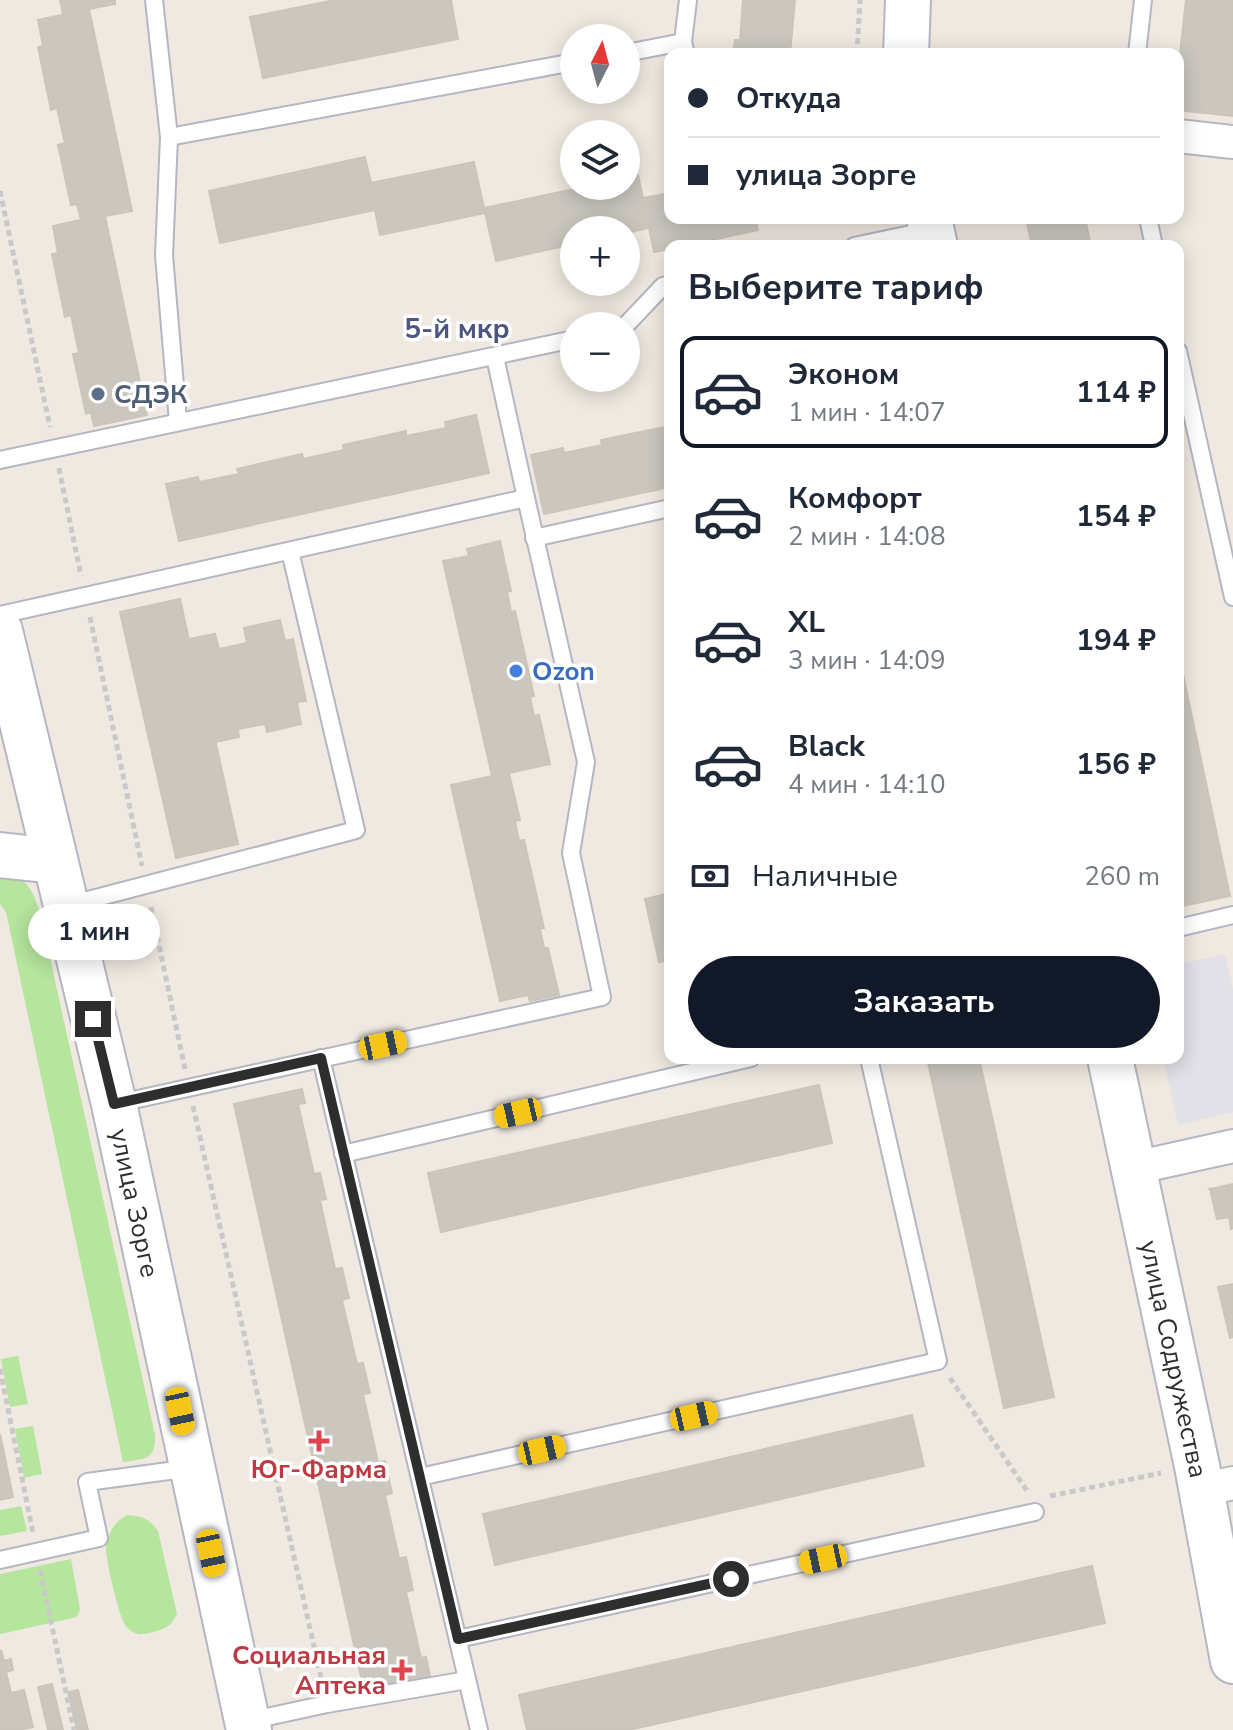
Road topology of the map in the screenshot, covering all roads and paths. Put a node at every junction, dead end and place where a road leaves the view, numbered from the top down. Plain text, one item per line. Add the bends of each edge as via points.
1 (154, 0) edge
2 (688, 0) edge
3 (860, 0) edge
4 (908, 0) edge
5 (1143, 0) edge
6 (685, 48) edge
7 (857, 48) edge
8 (906, 48) edge
9 (1138, 48) edge
10 (664, 50) edge
11 (640, 52) edge
12 (560, 65) edge
13 (169, 137) junction
14 (1184, 137) edge
15 (1233, 142) edge
16 (0, 191) edge
17 (932, 231) edge
18 (885, 240) edge
19 (664, 286) edge
20 (638, 312) edge
21 (560, 342) edge
22 (495, 357) junction
23 (1184, 378) edge
24 (178, 422) junction
25 (54, 448) junction
26 (0, 460) edge
27 (526, 498) junction
28 (664, 509) edge
29 (534, 538) junction
30 (290, 551) junction
31 (86, 596) junction
32 (1233, 597) edge
33 (0, 615) edge
34 (0, 631) edge
35 (0, 855) edge
36 (55, 861) junction
37 (146, 885) junction
38 (66, 906) junction
39 (1233, 915) edge
40 (1184, 927) edge
41 (321, 1058) junction
42 (726, 1064) edge
43 (870, 1064) edge
44 (1111, 1064) edge
45 (189, 1088) junction
46 (114, 1104) junction
47 (1233, 1146) edge
48 (343, 1154) junction
49 (1134, 1168) junction
50 (938, 1361) junction
51 (192, 1467) junction
52 (420, 1477) junction
53 (1210, 1479) edge
54 (1048, 1497) dead end
55 (1034, 1506) joint
56 (0, 1560) edge
57 (458, 1639) junction
58 (1233, 1661) edge
59 (467, 1680) junction
60 (327, 1704) junction
61 (248, 1726) edge
62 (479, 1730) edge

1 - 13 lane
2 - 6 lane
3 - 7 path
4 - 8 main road
5 - 9 lane
10 - 11 lane
12 - 13 lane
13 - 24 lane via 164,255
14 - 15 street
16 - 25 path
17 - 18 lane
19 - 20 lane
21 - 22 lane
22 - 24 lane
22 - 27 lane
23 - 32 lane
24 - 25 lane
25 - 26 lane
25 - 31 path
27 - 29 lane
27 - 30 lane
28 - 29 lane
29 - 41 lane via 586,762 571,853 602,997
30 - 31 lane
30 - 37 lane via 356,830
31 - 33 lane
31 - 37 path
34 - 36 main road, улица Зорге
35 - 36 main road
36 - 38 main road, улица Зорге
37 - 38 lane
37 - 45 path
38 - 46 main road, улица Зорге
39 - 40 lane
41 - 45 lane
41 - 48 lane
42 - 48 lane
43 - 50 lane
44 - 49 main road, улица Содружества
45 - 46 lane
45 - 60 path
46 - 51 main road, улица Зорге
47 - 49 street
48 - 52 lane
49 - 53 main road, улица Содружества
50 - 52 lane
50 - 55 path
51 - 56 lane via 87,1482 99,1538
51 - 61 main road, улица Зорге
52 - 57 lane
53 - 54 path
53 - 58 main road, улица Содружества
55 - 57 lane
57 - 59 lane
59 - 60 lane
59 - 62 lane
60 - 61 lane

